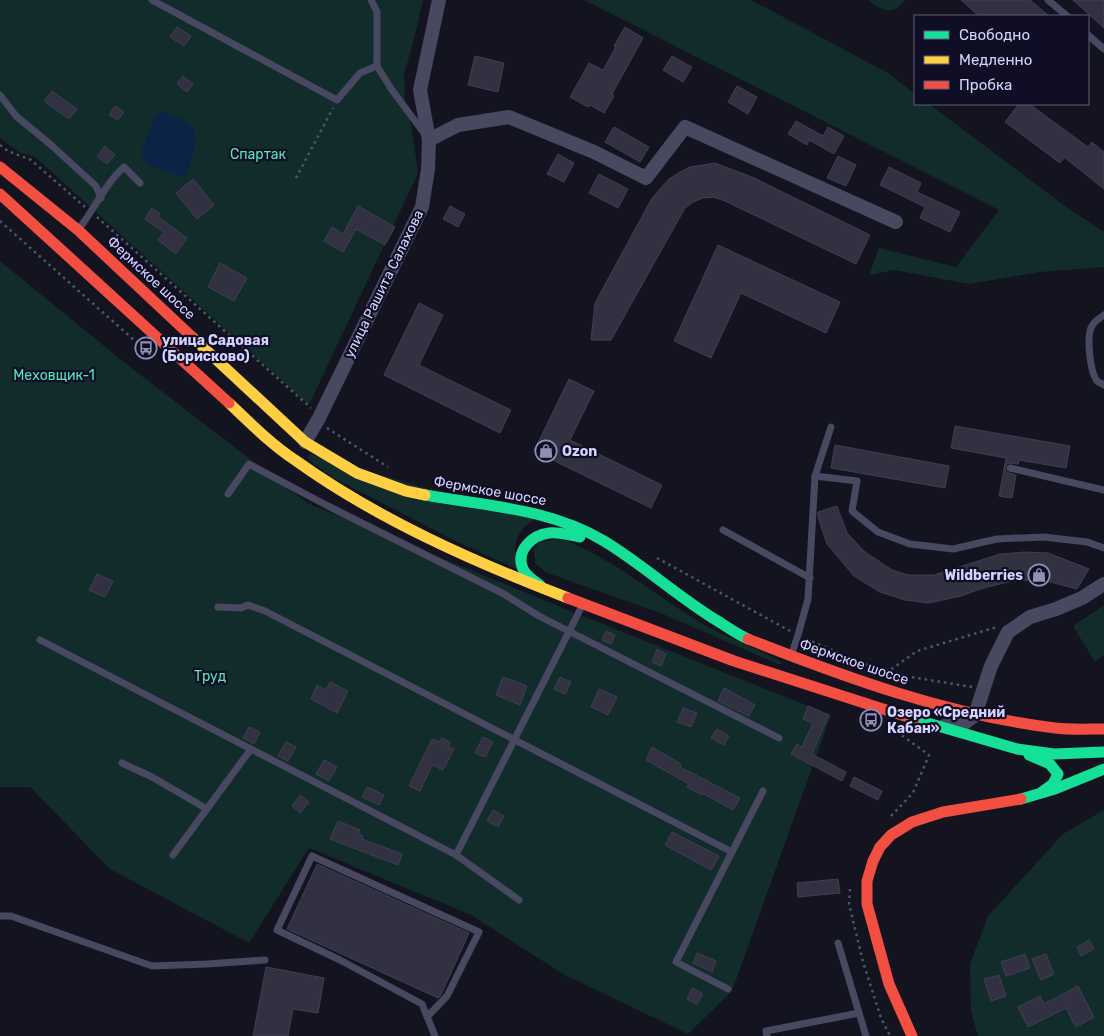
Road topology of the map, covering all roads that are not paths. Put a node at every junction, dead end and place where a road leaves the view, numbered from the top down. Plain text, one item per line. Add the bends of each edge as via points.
1 (152, 0) edge
2 (371, 0) edge
3 (439, 0) edge
4 (1048, 0) edge
5 (1066, 15) edge
6 (1089, 36) edge
7 (1104, 49) edge
8 (377, 66) junction
9 (0, 96) edge
10 (429, 140) junction
11 (0, 167) edge
12 (140, 183) dead end
13 (0, 194) edge
14 (100, 198) junction
15 (896, 222) dead end
16 (78, 230) junction
17 (1104, 316) edge
18 (1104, 385) edge
19 (830, 427) dead end
20 (305, 442) junction
21 (294, 460) junction
22 (1010, 468) dead end
23 (815, 476) junction
24 (1104, 490) edge
25 (228, 494) dead end
26 (723, 530) dead end
27 (604, 541) junction
28 (1104, 548) edge
29 (810, 578) junction
30 (1104, 584) edge
31 (546, 589) junction
32 (583, 603) junction
33 (218, 607) dead end
34 (569, 631) junction
35 (40, 640) dead end
36 (791, 656) junction
37 (976, 715) junction
38 (936, 726) junction
39 (1104, 729) edge
40 (779, 738) dead end
41 (514, 740) junction
42 (251, 749) junction
43 (1017, 749) junction
44 (1104, 752) edge
45 (122, 763) dead end
46 (1104, 769) edge
47 (763, 791) dead end
48 (1041, 793) junction
49 (207, 809) junction
50 (732, 852) junction
51 (173, 855) dead end
52 (456, 855) junction
53 (519, 900) dead end
54 (0, 916) edge
55 (838, 943) dead end
56 (266, 960) dead end
57 (728, 989) dead end
58 (859, 1013) junction
59 (428, 1017) junction
60 (435, 1036) edge
61 (767, 1036) edge
62 (866, 1036) edge
63 (912, 1036) edge

1 - 8 lane via 337,100 360,73
2 - 8 lane via 377,12
3 - 10 street, улица Рашита Салахова via 420,90
4 - 5 lane
6 - 7 lane
8 - 10 lane
9 - 14 lane via 16,116 96,186
10 - 15 street via 458,125 509,117 594,152 646,178 685,126
10 - 20 street, улица Рашита Салахова via 422,206
11 - 16 main road, Фермское шоссе
12 - 14 lane via 124,167
13 - 21 main road
14 - 16 lane
16 - 20 main road, Фермское шоссе
17 - 18 lane via 1091,326 1089,348 1096,380
19 - 23 lane
20 - 21 main road
20 - 27 main road, Фермское шоссе via 380,483 406,491 550,517
21 - 31 main road via 384,516 510,576
22 - 24 lane
23 - 28 lane via 857,481 852,511 878,532 910,544 953,549 997,540 1044,536 1087,542
23 - 29 lane
25 - 34 lane via 249,464 502,593
26 - 29 lane
27 - 31 main road via 548,533 527,542 522,551 524,569
27 - 36 main road, Фермское шоссе via 705,613 735,631
29 - 36 lane via 808,599
30 - 37 street via 1082,598 1030,617 1008,632 991,666
31 - 32 main road
32 - 34 lane
32 - 38 main road via 734,661
33 - 41 lane via 241,608 248,605 265,611
34 - 40 lane
34 - 41 lane
35 - 42 lane
36 - 37 main road, Фермское шоссе
37 - 38 street via 956,725
37 - 39 main road, Фермское шоссе via 1056,728
38 - 43 main road
41 - 50 lane
41 - 52 lane
42 - 49 lane
42 - 52 lane
43 - 44 main road via 1054,754
43 - 48 main road via 1056,770 1058,774 1054,784
45 - 49 lane
46 - 48 main road
47 - 50 lane
48 - 63 main road via 1016,801 943,812 912,822 891,835 872,861 867,881 867,904 889,984
49 - 51 lane
50 - 57 lane via 676,962
52 - 53 lane
54 - 56 lane via 11,916 152,966
55 - 58 lane
58 - 61 lane via 766,1031
58 - 62 lane
59 - 59 lane via 447,996 479,932 312,856 277,930 422,1004
59 - 60 lane

